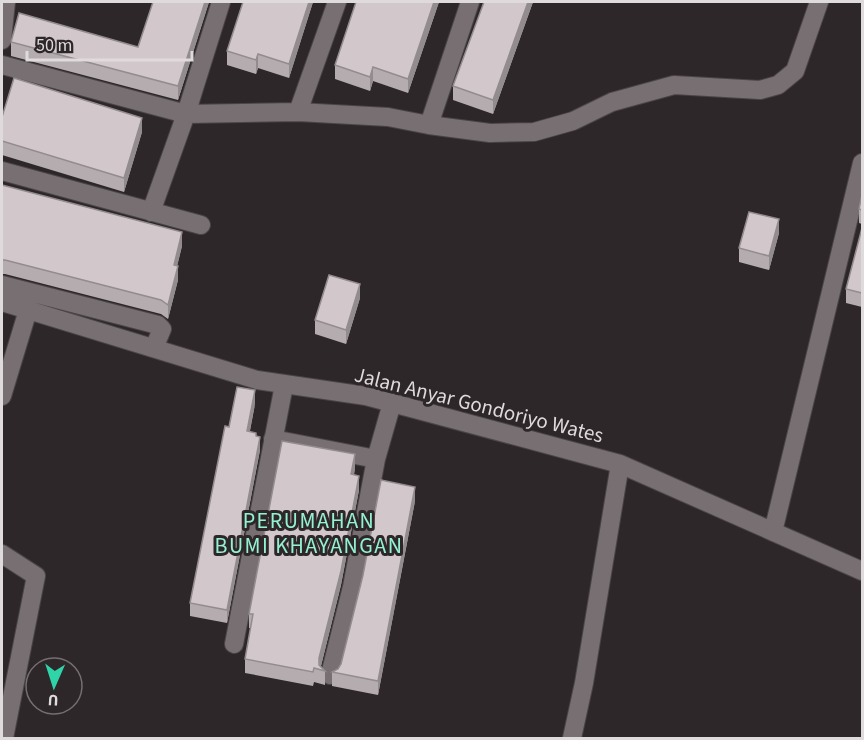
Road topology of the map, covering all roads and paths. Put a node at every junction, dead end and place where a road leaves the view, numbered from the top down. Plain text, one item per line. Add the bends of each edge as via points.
1 (6, 2) edge
2 (221, 2) edge
3 (337, 2) edge
4 (470, 2) edge
5 (819, 2) edge
6 (2, 40) edge
7 (2, 65) edge
8 (298, 112) junction
9 (186, 114) junction
10 (429, 125) junction
11 (862, 163) edge
12 (2, 171) edge
13 (151, 212) junction
14 (201, 225) dead end
15 (854, 235) edge
16 (2, 285) edge
17 (2, 302) edge
18 (28, 310) junction
19 (154, 348) junction
20 (284, 385) junction
21 (2, 396) edge
22 (393, 403) junction
23 (273, 439) junction
24 (376, 459) junction
25 (620, 464) junction
26 (773, 532) junction
27 (2, 554) edge
28 (862, 571) edge
29 (234, 644) dead end
30 (330, 675) edge
31 (4, 738) edge
32 (572, 738) edge

1 - 6 street
2 - 9 street
3 - 8 street
4 - 10 street
5 - 10 street via 795,71 778,85 760,90 674,85 612,102 573,121 534,132 490,134
7 - 9 street
8 - 9 street
8 - 10 street via 388,117
9 - 13 street
11 - 15 street
12 - 13 street
13 - 14 street
15 - 26 street
16 - 19 street via 158,325 162,329
17 - 18 street, Jalan Anyar Gondoriyo Wates
18 - 19 street, Jalan Anyar Gondoriyo Wates
18 - 21 street
19 - 20 street, Jalan Anyar Gondoriyo Wates
20 - 22 street, Jalan Anyar Gondoriyo Wates
20 - 23 street
22 - 24 street
22 - 25 street, Jalan Anyar Gondoriyo Wates
23 - 24 street
23 - 29 street
24 - 30 street via 352,587
25 - 26 street, Jalan Anyar Gondoriyo Wates
25 - 32 street
26 - 28 street, Jalan Anyar Gondoriyo Wates
27 - 31 street via 36,576

